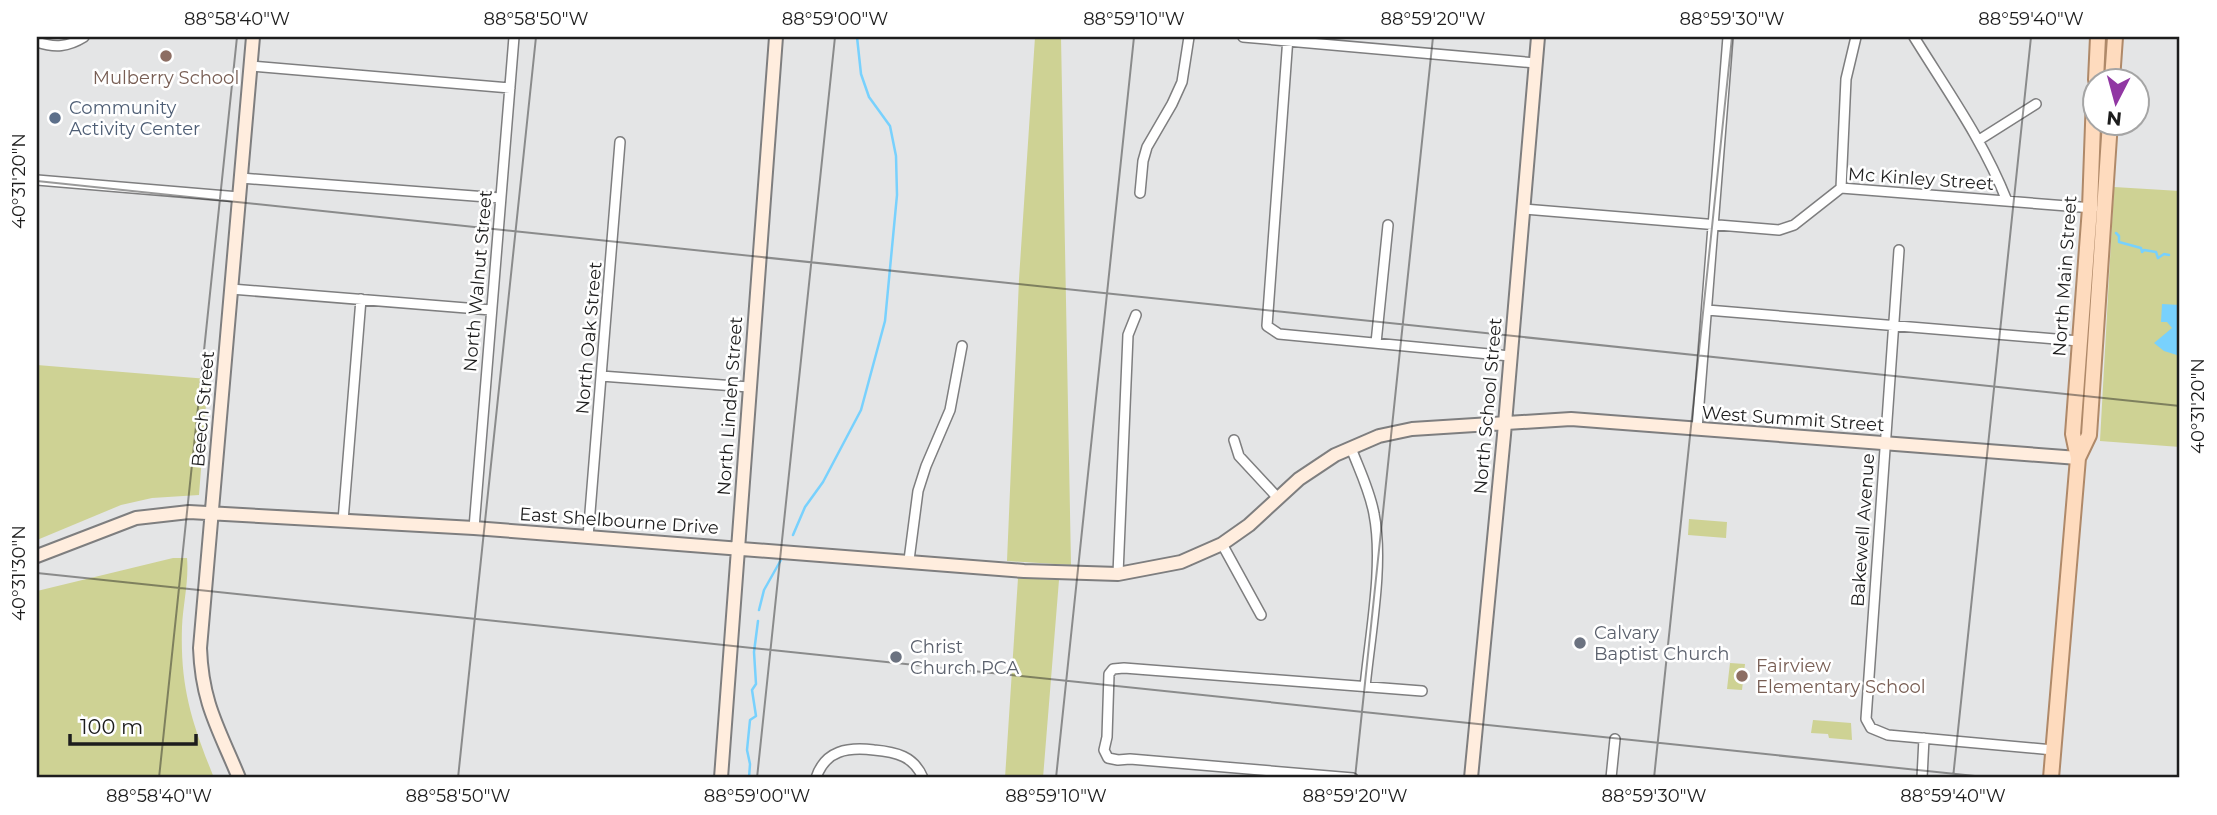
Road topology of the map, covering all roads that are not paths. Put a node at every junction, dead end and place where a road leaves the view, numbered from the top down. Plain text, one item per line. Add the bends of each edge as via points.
1 (84, 37) edge
2 (253, 37) edge
3 (514, 37) edge
4 (776, 37) edge
5 (1189, 37) edge
6 (1243, 37) edge
7 (1538, 37) edge
8 (1728, 37) edge
9 (1856, 37) edge
10 (1914, 37) edge
11 (2098, 37) edge
12 (2115, 37) edge
13 (1288, 39) edge
14 (37, 42) edge
15 (1536, 63) junction
16 (251, 66) junction
17 (2097, 66) edge
18 (2113, 66) edge
19 (510, 88) junction
20 (2036, 104) dead end
21 (2095, 136) edge
22 (2109, 136) edge
23 (1979, 140) junction
24 (620, 142) dead end
25 (241, 178) junction
26 (37, 180) edge
27 (1841, 188) junction
28 (1140, 193) dead end
29 (239, 197) junction
30 (500, 198) junction
31 (2007, 201) junction
32 (2094, 208) junction
33 (1523, 209) junction
34 (1713, 224) junction
35 (1388, 225) dead end
36 (1899, 250) dead end
37 (231, 289) junction
38 (361, 299) junction
39 (491, 310) junction
40 (1707, 310) junction
41 (1136, 314) dead end
42 (1894, 325) junction
43 (2079, 341) junction
44 (1376, 343) junction
45 (962, 346) dead end
46 (1510, 356) junction
47 (601, 376) junction
48 (749, 387) junction
49 (1505, 424) junction
50 (1697, 429) junction
51 (1234, 440) dead end
52 (1886, 443) junction
53 (1351, 448) junction
54 (2078, 458) junction
55 (1278, 498) junction
56 (211, 513) junction
57 (343, 521) junction
58 (474, 528) junction
59 (588, 537) junction
60 (1222, 544) junction
61 (737, 548) junction
62 (37, 556) edge
63 (909, 560) junction
64 (1118, 574) junction
65 (1261, 615) dead end
66 (1365, 687) junction
67 (1422, 691) dead end
68 (1924, 738) junction
69 (1615, 739) dead end
70 (2053, 750) junction
71 (239, 778) edge
72 (721, 778) edge
73 (816, 778) edge
74 (923, 778) edge
75 (1353, 778) edge
76 (1471, 778) edge
77 (1611, 778) edge
78 (1922, 778) edge
79 (2051, 778) edge

1 - 14 street via 56,46
2 - 16 street, Beech Street
3 - 19 street, North Walnut Street
4 - 48 street, North Linden Street
5 - 28 street via 1182,82 1147,147
6 - 13 street
7 - 15 street, North School Street
8 - 34 street
9 - 27 street via 1846,79
10 - 23 street
11 - 17 main road
12 - 18 main road
13 - 15 street
13 - 44 street via 1266,319 1269,329 1279,334
15 - 33 street, North School Street
16 - 19 street
16 - 25 street, Beech Street
19 - 30 street, North Walnut Street
20 - 23 street
21 - 32 main road, North Main Street
22 - 54 main road, North Main Street via 2089,435
23 - 31 street
24 - 47 street, North Oak Street
25 - 29 street, Beech Street
25 - 30 street
26 - 29 street
27 - 31 street, Mc Kinley Street
27 - 34 street, Mc Kinley Street via 1794,225 1779,230
29 - 37 street, Beech Street
30 - 39 street, North Walnut Street
31 - 32 street, Mc Kinley Street
32 - 43 main road, North Main Street
33 - 34 street, Mc Kinley Street
33 - 46 street, North School Street
34 - 40 street
35 - 44 street
36 - 42 street, Bakewell Avenue
37 - 38 street
37 - 56 street, Beech Street
38 - 39 street
38 - 57 street
39 - 58 street, North Walnut Street
40 - 42 street
40 - 50 street
41 - 64 street via 1128,335
42 - 43 street
42 - 52 street, Bakewell Avenue
43 - 54 main road, North Main Street via 2073,433
44 - 46 street
45 - 63 street via 950,410 918,491
46 - 49 street, North School Street
47 - 48 street
47 - 59 street, North Oak Street
48 - 61 street, North Linden Street
49 - 50 street, West Summit Street via 1571,419
49 - 53 street, West Summit Street via 1412,429
49 - 76 street, North School Street
50 - 52 street, West Summit Street
51 - 55 street via 1239,456
52 - 54 street, West Summit Street
52 - 68 street, Bakewell Avenue via 1866,716 1871,728 1882,734
53 - 55 street, West Summit Street via 1311,471
53 - 66 street via 1371,502 1377,537
54 - 70 main road, North Main Street
55 - 60 street, East Shelbourne Drive
56 - 57 street, East Shelbourne Drive
56 - 62 street, East Shelbourne Drive via 167,512 136,518
56 - 71 street, Beech Street via 200,664 214,725
57 - 58 street, East Shelbourne Drive
58 - 59 street, East Shelbourne Drive
59 - 61 street, East Shelbourne Drive
60 - 64 street, East Shelbourne Drive via 1181,562
60 - 65 street
61 - 63 street, East Shelbourne Drive
61 - 72 street, North Linden Street
63 - 64 street, East Shelbourne Drive
66 - 67 street
66 - 75 street via 1124,668 1109,674 1104,750 1108,758
68 - 70 street
68 - 78 street
69 - 77 street
70 - 79 main road, North Main Street
73 - 74 street via 834,753 852,748 907,757

